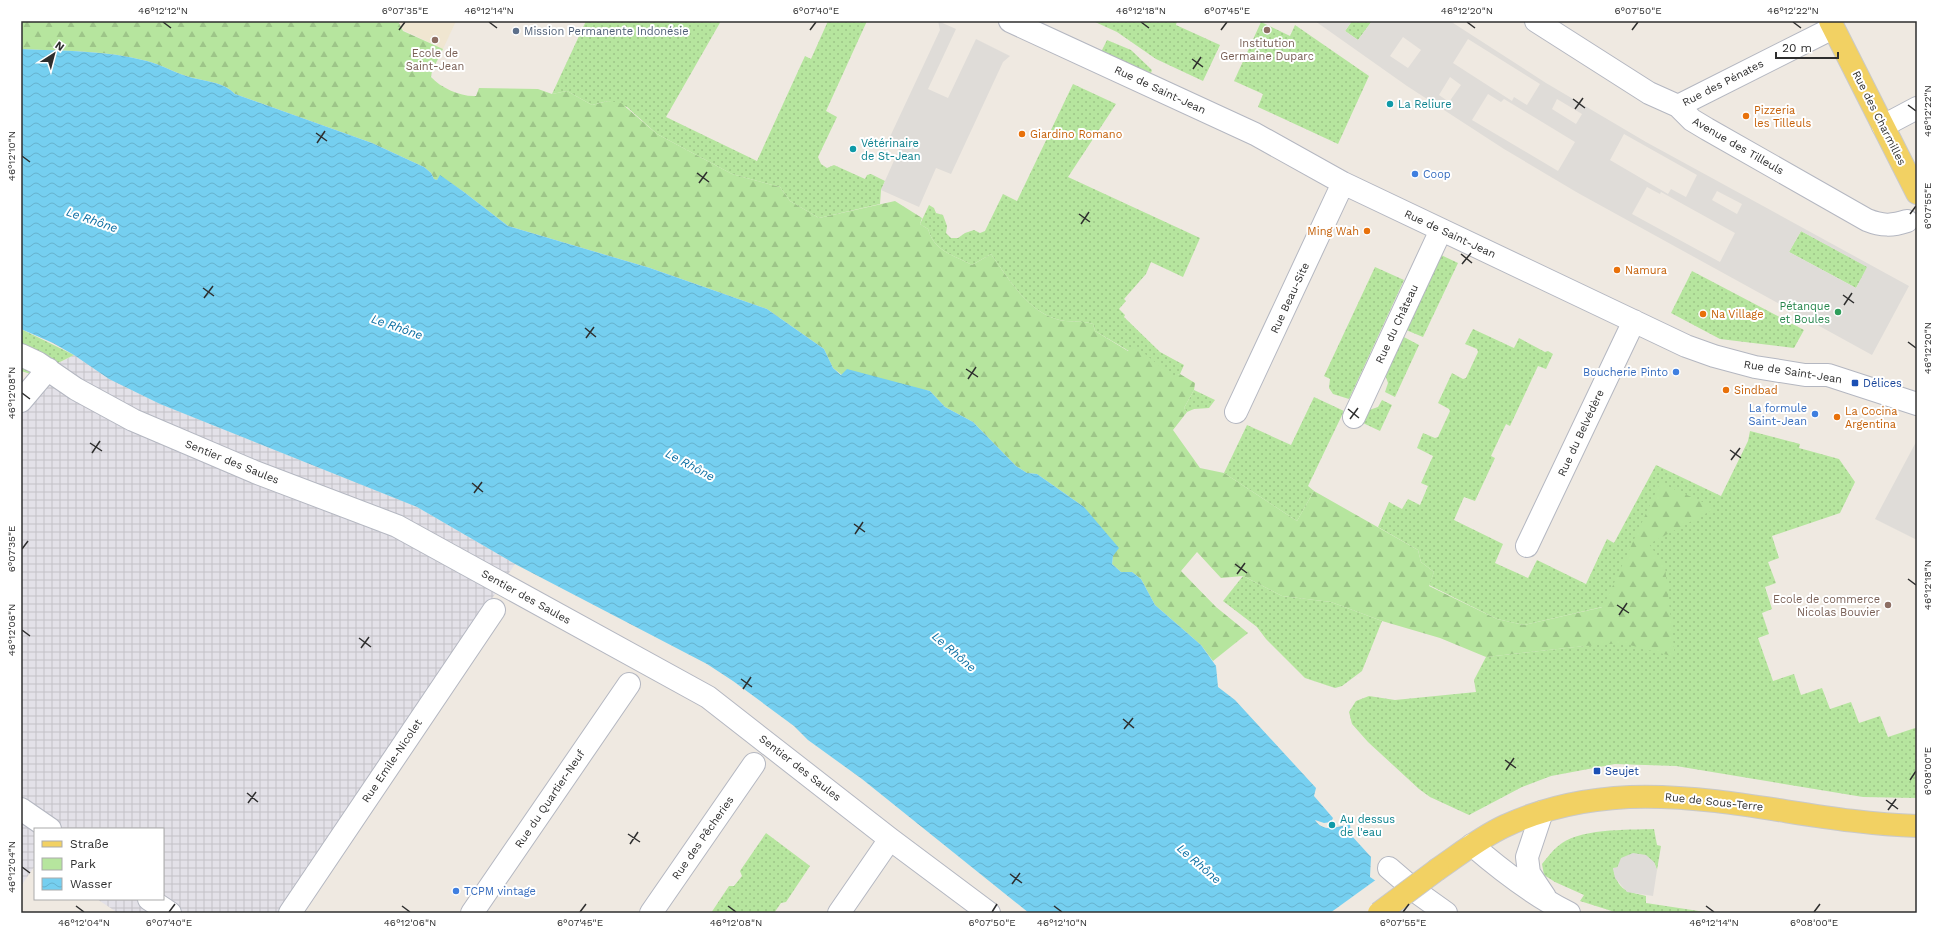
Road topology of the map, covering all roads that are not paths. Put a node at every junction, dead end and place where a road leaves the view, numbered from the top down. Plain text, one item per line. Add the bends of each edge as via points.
1 (1010, 21) edge
2 (1544, 23) edge
3 (1832, 24) edge
4 (1678, 106) junction
5 (1917, 108) edge
6 (1883, 126) junction
7 (1343, 183) junction
8 (1917, 192) edge
9 (1907, 221) dead end
10 (1441, 230) junction
11 (1634, 321) junction
12 (21, 355) edge
13 (48, 369) junction
14 (1913, 400) edge
15 (21, 401) edge
16 (1236, 412) dead end
17 (1354, 417) dead end
18 (1528, 546) dead end
19 (494, 610) dead end
20 (629, 684) dead end
21 (754, 764) dead end
22 (21, 809) edge
23 (1542, 812) junction
24 (1917, 826) edge
25 (49, 828) edge
26 (890, 839) junction
27 (1472, 845) junction
28 (1389, 868) dead end
29 (150, 900) edge
30 (1548, 901) junction
31 (170, 913) edge
32 (290, 913) edge
33 (472, 913) edge
34 (651, 913) edge
35 (839, 913) edge
36 (989, 913) edge
37 (1380, 913) edge
38 (1446, 913) edge
39 (1569, 913) edge

1 - 7 street, Rue de Saint-Jean via 1255,134
2 - 4 street, Avenue des Tilleuls via 1649,93
3 - 4 street, Rue des Pénates
3 - 6 main road, Rue des Charmilles
4 - 9 street, Avenue des Tilleuls via 1707,130 1867,220 1893,226
5 - 6 street
6 - 8 main road, Rue des Charmilles
7 - 10 street, Rue de Saint-Jean
7 - 16 street, Rue Beau-Site
10 - 11 street, Rue de Saint-Jean
10 - 17 street, Rue du Château
11 - 14 street, Rue de Saint-Jean via 1686,346 1714,356 1755,367 1805,375 1828,375
11 - 18 street, Rue du Belvédère
12 - 13 street, Sentier des Saules
13 - 15 street
13 - 26 street, Sentier des Saules via 76,389 133,420 255,472 397,526 708,697
19 - 32 street, Rue Emile-Nicolet
20 - 33 street, Rue du Quartier-Neuf
21 - 34 street, Rue des Pêcheries
22 - 25 street
23 - 24 main road, Rue de Sous-Terre via 1599,799 1685,797 1879,825
23 - 27 main road, Rue de Sous-Terre via 1505,826
23 - 30 street via 1527,857 1529,873
26 - 35 street
26 - 36 street, Sentier des Saules
27 - 30 street via 1503,872
27 - 37 main road, Rue de Sous-Terre, bridge
28 - 38 street
29 - 31 street
30 - 39 street

